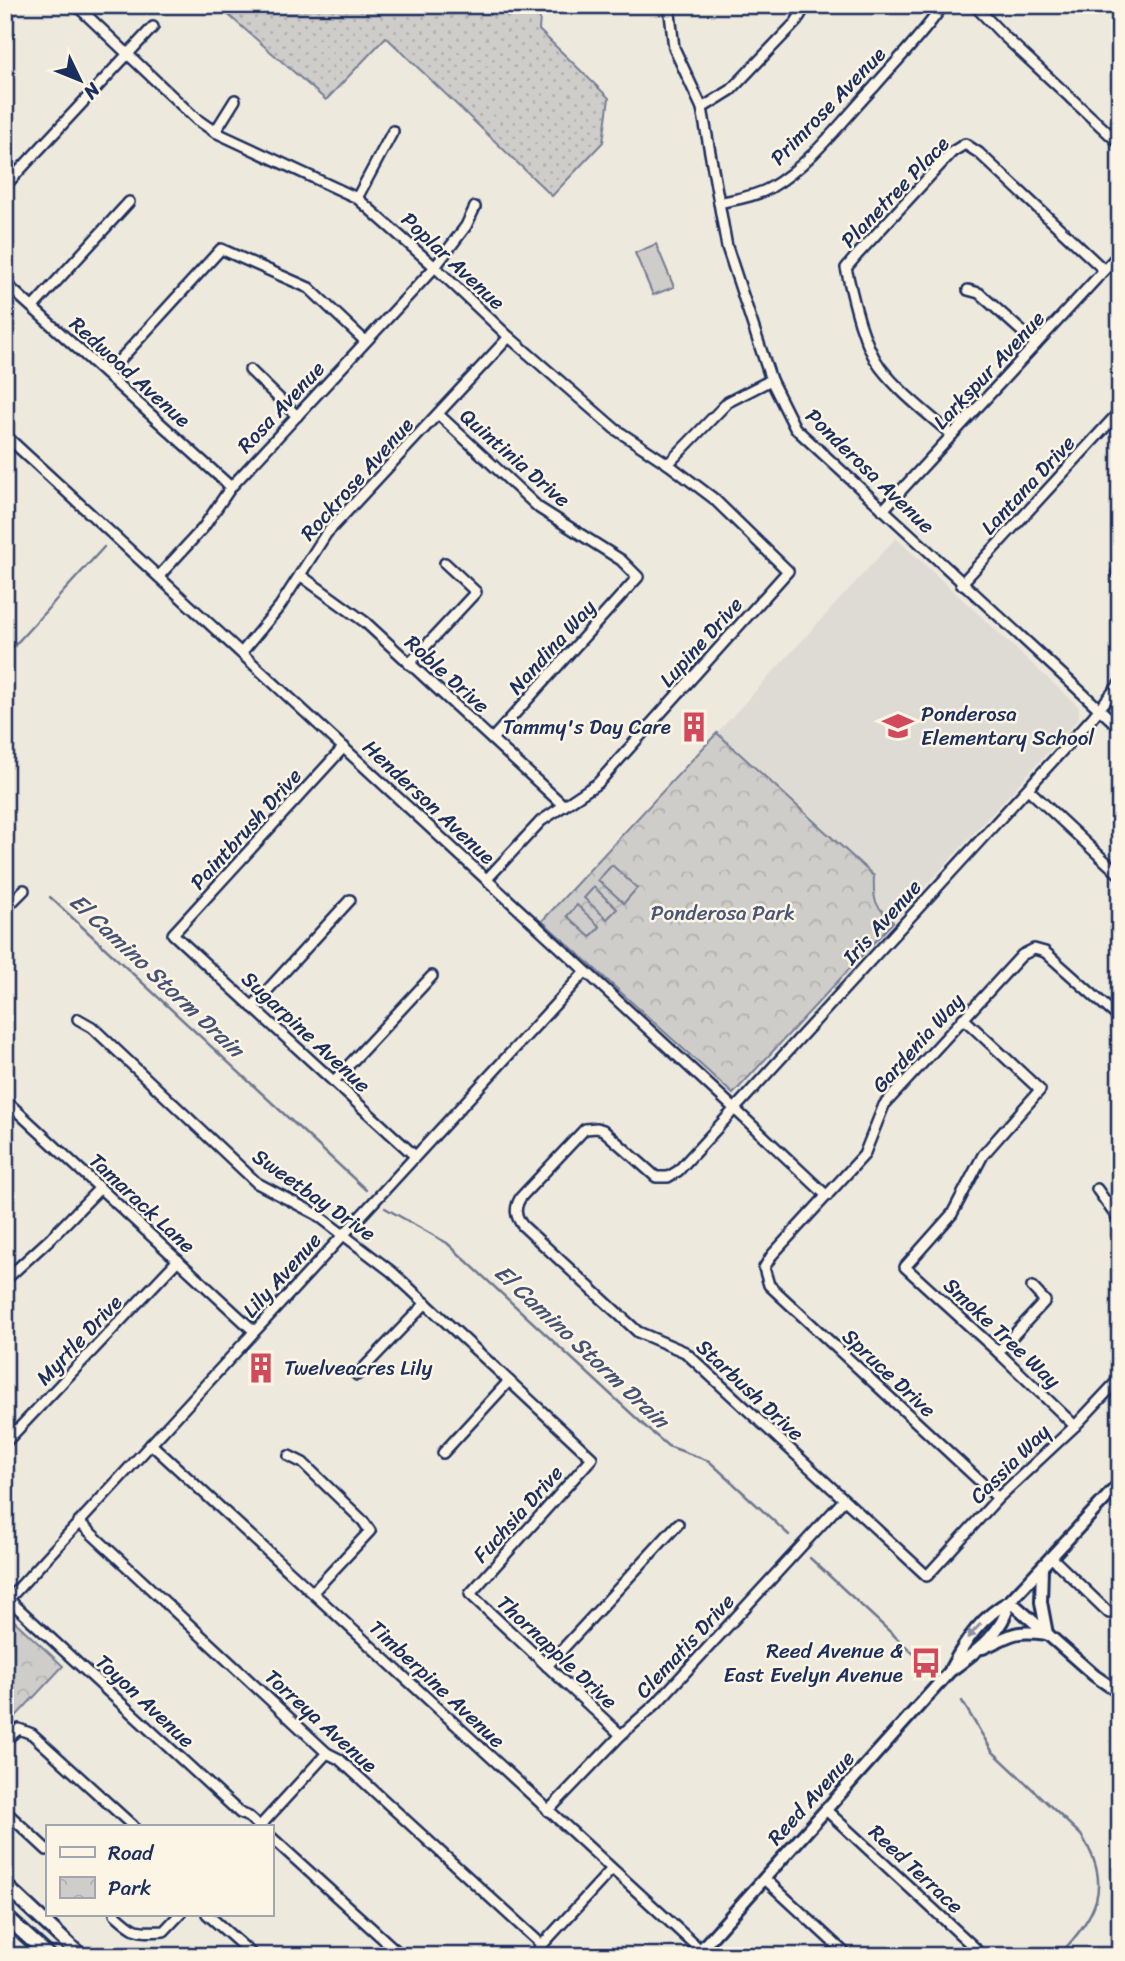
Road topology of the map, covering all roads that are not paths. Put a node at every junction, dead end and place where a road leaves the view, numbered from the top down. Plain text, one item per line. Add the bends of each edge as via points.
1 (76, 5) edge
2 (669, 5) edge
3 (943, 5) edge
4 (974, 5) edge
5 (802, 12) dead end
6 (153, 27) dead end
7 (128, 53) junction
8 (235, 100) dead end
9 (702, 108) junction
10 (393, 131) dead end
11 (215, 132) junction
12 (1120, 144) edge
13 (5, 186) edge
14 (357, 198) junction
15 (129, 202) dead end
16 (719, 203) junction
17 (474, 207) dead end
18 (1120, 253) edge
19 (435, 267) junction
20 (1104, 270) junction
21 (5, 283) edge
22 (968, 290) dead end
23 (33, 307) junction
24 (509, 337) junction
25 (365, 341) junction
26 (1036, 344) junction
27 (250, 370) dead end
28 (107, 374) junction
29 (771, 380) junction
30 (1120, 411) edge
31 (438, 414) junction
32 (297, 416) junction
33 (5, 435) edge
34 (952, 435) junction
35 (668, 464) junction
36 (231, 487) junction
37 (883, 510) junction
38 (444, 563) dead end
39 (788, 571) joint
40 (300, 575) junction
41 (159, 576) junction
42 (639, 577) joint
43 (961, 584) junction
44 (242, 652) junction
45 (409, 664) junction
46 (1120, 683) edge
47 (1100, 710) junction
48 (1120, 728) edge
49 (492, 739) junction
50 (344, 747) junction
51 (1028, 789) junction
52 (564, 806) junction
53 (1120, 875) edge
54 (487, 879) junction
55 (23, 890) dead end
56 (350, 900) dead end
57 (5, 909) edge
58 (173, 934) joint
59 (585, 972) junction
60 (432, 976) dead end
61 (252, 1007) junction
62 (963, 1018) junction
63 (78, 1019) dead end
64 (1120, 1019) edge
65 (334, 1081) junction
66 (7, 1105) edge
67 (734, 1110) junction
68 (415, 1156) junction
69 (100, 1188) junction
70 (1097, 1189) dead end
71 (827, 1196) junction
72 (515, 1210) joint
73 (1120, 1222) edge
74 (342, 1235) junction
75 (178, 1260) junction
76 (764, 1268) joint
77 (5, 1280) edge
78 (1032, 1287) dead end
79 (426, 1303) junction
80 (254, 1331) junction
81 (999, 1352) junction
82 (357, 1376) dead end
83 (1120, 1378) edge
84 (509, 1381) junction
85 (1075, 1426) junction
86 (5, 1443) edge
87 (151, 1444) junction
88 (443, 1453) dead end
89 (289, 1456) dead end
90 (592, 1458) joint
91 (1120, 1483) edge
92 (998, 1499) junction
93 (843, 1501) junction
94 (79, 1522) junction
95 (678, 1524) dead end
96 (1051, 1557) junction
97 (1042, 1567) junction
98 (927, 1576) joint
99 (313, 1592) junction
100 (470, 1594) joint
101 (7, 1601) edge
102 (1010, 1601) junction
103 (1109, 1613) dead end
104 (1047, 1634) junction
105 (978, 1650) junction
106 (547, 1666) junction
107 (950, 1671) junction
108 (1120, 1693) edge
109 (621, 1735) junction
110 (5, 1740) edge
111 (327, 1753) junction
112 (5, 1811) edge
113 (548, 1811) junction
114 (826, 1811) junction
115 (132, 1825) edge
116 (259, 1825) edge
117 (261, 1825) edge
118 (273, 1839) edge
119 (46, 1849) edge
120 (611, 1870) junction
121 (765, 1879) junction
122 (5, 1885) edge
123 (5, 1916) edge
124 (117, 1916) edge
125 (178, 1916) edge
126 (209, 1916) edge
127 (542, 1945) junction
128 (701, 1954) edge
129 (48, 1956) edge
130 (81, 1956) edge
131 (254, 1956) edge
132 (402, 1956) edge
133 (532, 1956) edge
134 (848, 1956) edge
135 (979, 1956) edge

1 - 7 street, Poplar Avenue
2 - 9 street, Ponderosa Avenue via 674,48
3 - 16 street, Primrose Avenue via 794,170 769,189
4 - 12 street
5 - 9 street via 731,90
6 - 7 street
7 - 11 street, Poplar Avenue
7 - 13 street
8 - 11 street
9 - 16 street, Ponderosa Avenue
10 - 14 street
11 - 14 street, Poplar Avenue
14 - 19 street, Poplar Avenue
15 - 23 street
16 - 29 street, Ponderosa Avenue via 727,247
17 - 19 street, Rosa Avenue via 466,226
18 - 20 street, Larkspur Avenue
19 - 24 street, Poplar Avenue
19 - 25 street, Rosa Avenue
20 - 26 street, Larkspur Avenue
20 - 34 street, Planetree Place via 979,153 965,144 952,152 846,268 871,350 881,367
21 - 23 street, Redwood Avenue
22 - 26 street via 979,293
23 - 28 street, Redwood Avenue
24 - 31 street, Rockrose Avenue
24 - 35 street, Poplar Avenue via 615,429
25 - 28 street via 309,288 221,248
25 - 32 street, Rosa Avenue
26 - 34 street, Larkspur Avenue
27 - 32 street
28 - 36 street, Redwood Avenue
29 - 35 street via 728,402
29 - 37 street, Ponderosa Avenue via 795,428
30 - 43 street, Lantana Drive
31 - 40 street, Rockrose Avenue via 326,534
31 - 42 street, Quintinia Drive via 539,508 621,560
32 - 36 street, Rosa Avenue
33 - 41 street, Henderson Avenue
34 - 37 street, Larkspur Avenue
35 - 39 street, Poplar Avenue via 713,498
36 - 41 street, Rosa Avenue via 203,528
37 - 43 street, Ponderosa Avenue
38 - 45 street via 476,592
39 - 52 street, Lupine Drive via 597,783
40 - 44 street, Rockrose Avenue
40 - 45 street, Roble Drive via 365,622
41 - 44 street, Henderson Avenue
42 - 49 street, Nandina Way
43 - 47 street, Ponderosa Avenue
44 - 50 street, Henderson Avenue
45 - 49 street, Roble Drive
46 - 47 street, Iris Avenue
47 - 48 street, Ponderosa Avenue
47 - 51 street, Iris Avenue
49 - 52 street, Roble Drive
50 - 54 street, Henderson Avenue
50 - 58 street, Paintbrush Drive
51 - 53 street
51 - 67 street, Iris Avenue
52 - 54 street, Lupine Drive via 541,821
54 - 59 street, Henderson Avenue
55 - 57 street
56 - 61 street
58 - 61 street, Sugarpine Avenue
59 - 67 street, Henderson Avenue
59 - 68 street, Lily Avenue
60 - 65 street
61 - 65 street, Sugarpine Avenue
62 - 64 street, Gardenia Way via 1022,954 1034,949 1050,955
62 - 71 street, Gardenia Way via 884,1105 864,1155
62 - 81 street, Smoke Tree Way via 1041,1090 982,1155 952,1214 905,1268
63 - 74 street, Sweetbay Drive via 92,1027 257,1183 316,1214
65 - 68 street, Sugarpine Avenue
66 - 69 street, Tamarack Lane
67 - 71 street, Henderson Avenue
67 - 72 street, Iris Avenue via 678,1171 663,1178 650,1172 605,1131 592,1128 578,1134 520,1197
68 - 74 street, Lily Avenue
69 - 75 street, Tamarack Lane
69 - 77 street
70 - 73 street
71 - 76 street, Gardenia Way
72 - 93 street, Starbush Drive via 523,1226 638,1332 685,1352
74 - 79 street, Sweetbay Drive
74 - 80 street, Lily Avenue
75 - 80 street, Tamarack Lane
75 - 86 street, Myrtle Drive
76 - 92 street, Spruce Drive via 769,1285
78 - 81 street via 1045,1301
79 - 82 street
79 - 84 street, Sweetbay Drive
80 - 87 street, Lily Avenue
81 - 85 street, Smoke Tree Way
83 - 85 street, Cassia Way
84 - 88 street
84 - 90 street, Sweetbay Drive
85 - 92 street, Cassia Way
87 - 94 street, Lily Avenue
87 - 99 street, Timberpine Avenue
89 - 99 street via 303,1464 370,1531
90 - 100 street, Fuchsia Drive
91 - 96 main road, Reed Avenue
92 - 98 street, Cassia Way
93 - 98 street, Starbush Drive
93 - 109 street, Clematis Drive via 656,1704
94 - 101 street, Lily Avenue
94 - 111 street, Torreya Avenue
95 - 106 street
96 - 97 main road, Reed Avenue
96 - 103 street
97 - 102 main road, Reed Avenue
97 - 104 main road via 1041,1602
99 - 113 street, Timberpine Avenue
100 - 106 street, Thornapple Drive
101 - 116 street, Toyon Avenue via 240,1813
102 - 104 main road
102 - 105 main road, Reed Avenue via 1006,1620
102 -> 107 main road, Reed Avenue via 994,1610 965,1640
104 - 105 main road via 1012,1633
104 - 108 main road
105 - 107 main road, Reed Avenue
106 - 109 street, Thornapple Drive
107 - 114 main road, Reed Avenue
109 - 113 street, Clematis Drive
110 - 115 street via 19,1730 32,1734
111 - 117 street
111 - 127 street, Torreya Avenue via 339,1759
112 - 119 street
113 - 120 street, Timberpine Avenue
114 - 121 main road, Reed Avenue
114 - 135 street, Reed Terrace
118 - 132 street
120 - 127 street
120 - 128 street, Timberpine Avenue
121 - 128 main road, Reed Avenue
121 - 134 street
122 - 130 highway
123 - 129 highway
124 - 125 street via 135,1931 164,1931
126 - 131 street
127 - 133 street

